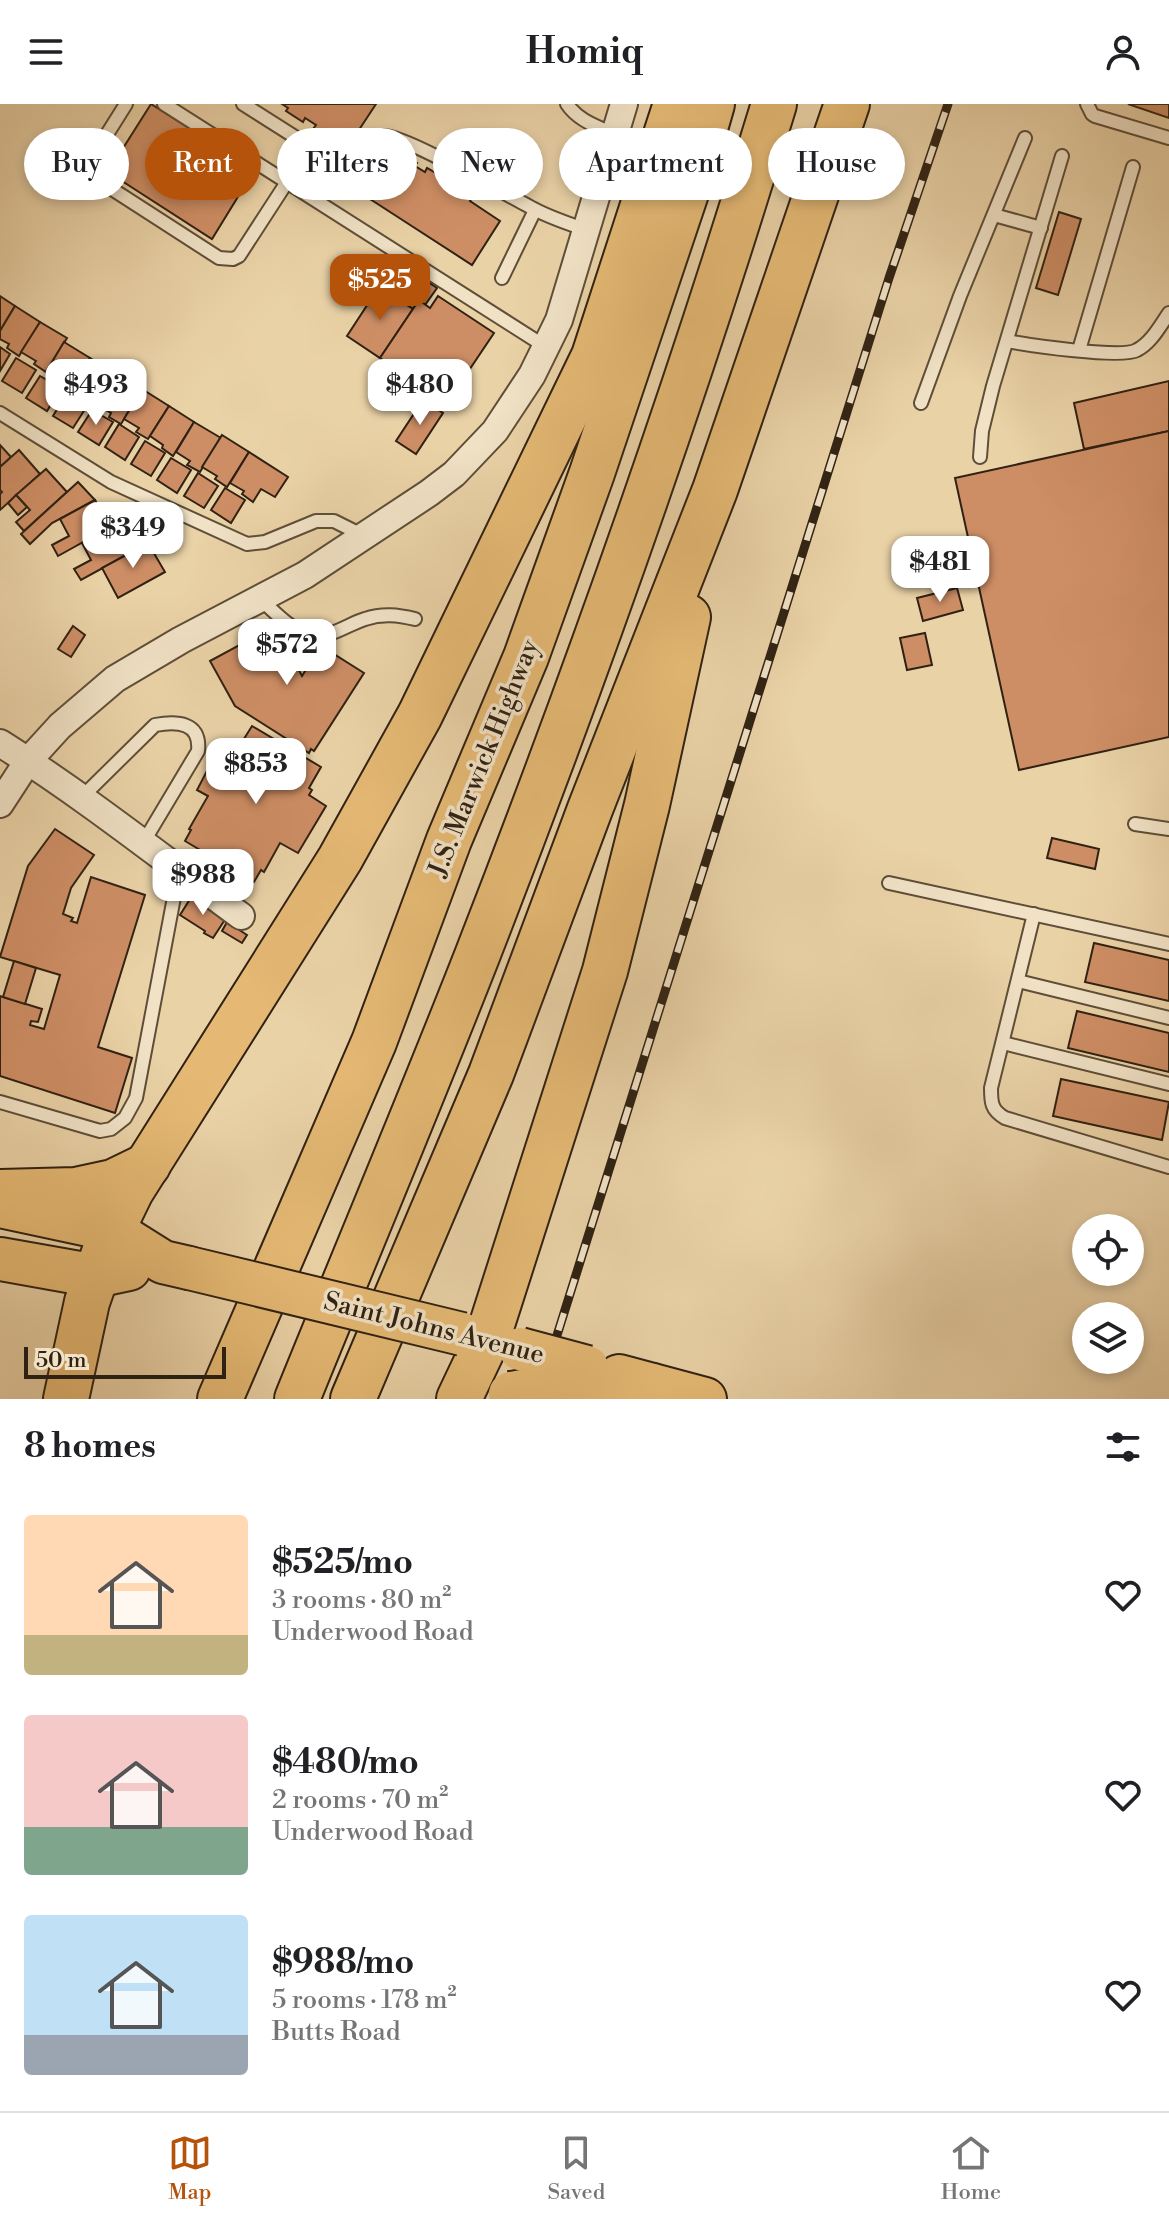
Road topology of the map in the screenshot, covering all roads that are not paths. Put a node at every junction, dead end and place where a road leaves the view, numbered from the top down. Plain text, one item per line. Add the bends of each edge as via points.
1 (126, 104) edge
2 (164, 104) edge
3 (243, 104) edge
4 (567, 104) edge
5 (624, 104) edge
6 (676, 104) edge
7 (712, 104) edge
8 (774, 104) edge
9 (844, 104) edge
10 (1087, 104) edge
11 (602, 128) edge
12 (618, 128) edge
13 (1025, 138) dead end
14 (1169, 138) edge
15 (1062, 156) dead end
16 (1133, 167) dead end
17 (277, 176) edge
18 (277, 197) edge
19 (315, 200) edge
20 (596, 200) edge
21 (535, 210) junction
22 (994, 215) junction
23 (1041, 228) junction
24 (587, 230) junction
25 (502, 278) dead end
26 (1169, 312) edge
27 (1007, 341) junction
28 (546, 347) junction
29 (1079, 350) junction
30 (921, 403) dead end
31 (0, 413) edge
32 (980, 457) dead end
33 (715, 490) junction
34 (364, 536) junction
35 (260, 599) junction
36 (415, 619) dead end
37 (0, 743) edge
38 (28, 761) junction
39 (80, 799) junction
40 (0, 804) edge
41 (1135, 824) dead end
42 (1169, 829) edge
43 (143, 843) junction
44 (179, 871) junction
45 (889, 883) dead end
46 (1034, 914) junction
47 (241, 916) dead end
48 (1169, 944) edge
49 (1018, 981) junction
50 (1169, 1018) edge
51 (1003, 1043) junction
52 (1169, 1084) edge
53 (0, 1102) edge
54 (148, 1165) junction
55 (1169, 1167) edge
56 (0, 1192) edge
57 (0, 1206) edge
58 (112, 1230) junction
59 (0, 1259) edge
60 (176, 1265) junction
61 (96, 1276) junction
62 (490, 1341) junction
63 (584, 1376) junction
64 (652, 1386) joint
65 (505, 1397) edge
66 (66, 1399) edge
67 (220, 1399) edge
68 (297, 1399) edge
69 (353, 1399) edge
70 (459, 1399) edge
71 (705, 1399) edge

1 - 18 lane via 94,155 98,180 219,258 239,256
2 - 17 lane
3 - 21 lane via 336,163 386,135
4 - 11 lane
5 - 12 street
6 - 54 highway via 594,356 420,715 340,859
7 - 67 highway, J.S. Marwick Highway via 602,444 526,657 449,840 374,1042
8 - 68 highway via 651,482 565,724 477,958
9 - 33 highway
10 - 14 lane via 1095,116
13 - 22 lane
15 - 23 lane
16 - 29 lane
19 - 28 lane
20 - 24 street
21 - 24 lane
21 - 25 lane
22 - 23 lane
22 - 30 lane
23 - 27 lane
24 - 28 street
26 - 29 lane via 1155,334 1132,353
27 - 29 lane
27 - 32 lane via 984,418
28 - 34 street via 512,408 454,474
31 - 34 lane via 111,482 247,544 316,521 334,521
33 - 62 highway via 605,971
33 - 69 highway via 491,1074
34 - 35 street
35 - 36 lane via 289,625 310,635 379,616
35 - 38 street via 115,679
37 - 38 street
38 - 39 street
38 - 40 street
39 - 43 street
39 - 43 lane via 155,725 189,727 196,734 198,751
41 - 42 lane
43 - 44 street
44 - 47 street
44 - 53 lane via 136,1098 125,1118 100,1131
45 - 46 lane
46 - 48 lane
46 - 49 lane
49 - 50 lane
49 - 51 lane
51 - 52 lane
51 - 55 lane via 991,1088 997,1113
54 - 56 highway via 113,1182 76,1190
54 - 58 highway
57 - 58 highway
58 - 60 highway, Saint Johns Avenue
58 - 61 highway
59 - 61 highway
60 - 61 highway, Saint Johns Avenue
60 - 62 highway, Saint Johns Avenue, bridge
61 - 66 highway
62 - 63 highway, Saint Johns Avenue, bridge
62 - 70 highway
63 - 64 highway
63 - 65 highway, bridge
64 - 71 highway

